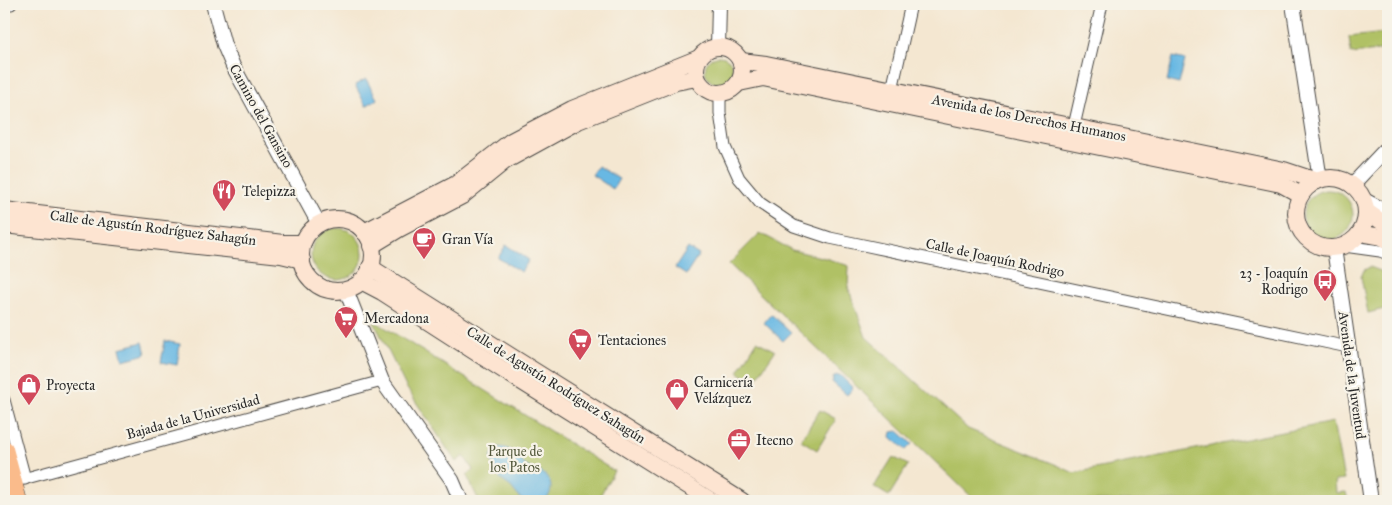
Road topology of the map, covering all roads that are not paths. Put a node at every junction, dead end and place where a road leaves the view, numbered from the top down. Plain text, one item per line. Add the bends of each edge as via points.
1 (11, 4) edge
2 (213, 4) edge
3 (719, 4) edge
4 (911, 4) edge
5 (1102, 4) edge
6 (1293, 4) edge
7 (4, 5) edge
8 (718, 47) junction
9 (699, 58) junction
10 (741, 61) junction
11 (697, 78) junction
12 (739, 83) junction
13 (892, 90) junction
14 (720, 94) junction
15 (1074, 126) junction
16 (1388, 147) edge
17 (1318, 180) junction
18 (1300, 195) junction
19 (1360, 198) junction
20 (4, 210) edge
21 (1388, 211) edge
22 (319, 224) junction
23 (4, 225) edge
24 (1388, 226) edge
25 (1360, 233) junction
26 (368, 239) junction
27 (1388, 240) edge
28 (303, 243) junction
29 (1339, 247) junction
30 (1388, 254) edge
31 (302, 260) junction
32 (366, 274) junction
33 (346, 290) junction
34 (1348, 346) junction
35 (382, 380) junction
36 (4, 400) edge
37 (4, 449) edge
38 (19, 480) junction
39 (18, 501) edge
40 (461, 501) edge
41 (712, 501) edge
42 (742, 501) edge
43 (1371, 501) edge

1 - 7 street
2 - 22 street, Camino del Gansino via 233,66
3 - 8 street
4 - 13 street
5 - 15 street
6 - 17 street
8 - 9 main road via 704,52
8 - 10 main road via 732,50
9 - 11 main road
9 - 26 main road via 563,114 511,141 456,184
10 - 12 main road via 743,68
10 - 13 main road, Avenida de los Derechos Humanos
11 - 14 main road via 706,90
11 - 26 main road via 676,82 578,121 505,161 462,196 399,229
12 - 14 main road via 734,89
12 - 18 main road, Avenida de los Derechos Humanos via 763,78 1281,184
13 - 15 main road, Avenida de los Derechos Humanos
14 - 34 street, Calle de Joaquín Rodrigo via 725,148 739,178 760,204 794,226 839,240
15 - 17 main road, Avenida de los Derechos Humanos
16 - 19 street
17 - 18 main road
17 - 19 main road via 1344,180
18 - 29 main road via 1296,213 1301,232 1324,248
19 - 21 street
19 - 24 main road
19 - 25 main road via 1365,223
20 - 28 main road, Calle de Agustín Rodríguez Sahagún
22 - 26 main road via 343,220 358,226
22 - 28 main road
23 - 31 main road, Calle de Agustín Rodríguez Sahagún
25 - 27 main road
25 - 29 main road via 1353,241
26 - 32 main road via 372,256
28 - 31 main road
29 - 30 street
29 - 34 street, Avenida de la Juventud
31 - 33 main road via 304,270 317,285 336,291
32 - 33 main road
32 - 41 main road, Calle de Agustín Rodríguez Sahagún via 382,292
32 - 42 main road, Calle de Agustín Rodríguez Sahagún via 501,350
33 - 35 street
34 - 43 street, Avenida de la Juventud
35 - 38 street, Bajada de la Universidad
35 - 40 street via 452,480
36 - 38 street
37 - 38 main road
38 - 39 main road

